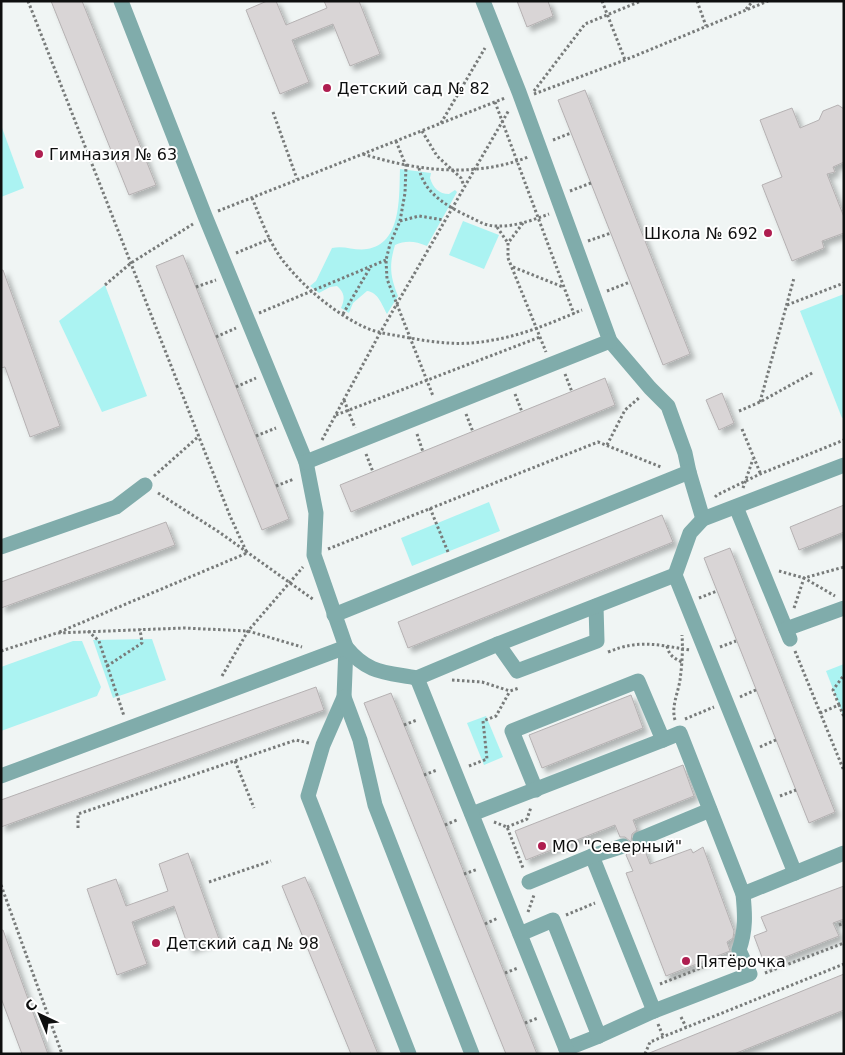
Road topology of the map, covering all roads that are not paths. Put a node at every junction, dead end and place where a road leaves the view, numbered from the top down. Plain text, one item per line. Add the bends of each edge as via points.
1 (120, 1) edge
2 (483, 1) edge
3 (610, 341) junction
4 (309, 460) junction
5 (844, 465) edge
6 (685, 474) junction
7 (145, 485) road end
8 (736, 507) junction
9 (702, 519) junction
10 (1, 547) edge
11 (675, 575) junction
12 (840, 602) edge
13 (596, 606) junction
14 (334, 615) junction
15 (498, 644) junction
16 (346, 647) junction
17 (417, 678) junction
18 (344, 697) junction
19 (663, 740) junction
20 (1, 776) edge
21 (536, 790) junction
22 (710, 810) junction
23 (472, 814) junction
24 (640, 839) dead end
25 (623, 846) dead end
26 (844, 854) edge
27 (592, 856) junction
28 (795, 872) junction
29 (529, 882) road end
30 (744, 894) junction
31 (520, 934) junction
32 (654, 1011) junction
33 (600, 1036) junction
34 (567, 1051) edge
35 (410, 1054) edge
36 (472, 1054) edge

1 - 4 lane via 269,373
2 - 3 lane
3 - 4 lane
3 - 6 lane via 668,406 685,453
4 - 14 lane via 316,512 314,555
5 - 8 lane
6 - 9 lane
6 - 14 lane
7 - 10 lane via 116,507
8 - 9 lane
8 - 12 lane via 788,634
9 - 11 lane via 690,533
11 - 13 lane
11 - 28 lane
13 - 15 lane
13 - 15 lane via 597,641 517,671
14 - 16 lane
15 - 17 lane
16 - 17 lane via 357,661 374,671
16 - 18 lane
16 - 20 lane
17 - 23 lane
18 - 35 lane via 323,745 308,796
18 - 36 lane via 360,740 375,805
19 - 21 lane
19 - 21 lane via 638,681 512,730
19 - 22 lane via 678,728
21 - 23 lane
22 - 24 lane
22 - 30 lane
23 - 31 lane
25 - 27 lane
26 - 28 lane
27 - 29 lane
27 - 32 lane
28 - 30 lane
30 - 32 lane via 744,935 740,950 750,974
31 - 33 lane via 553,920
31 - 34 lane
32 - 33 lane
33 - 34 lane

